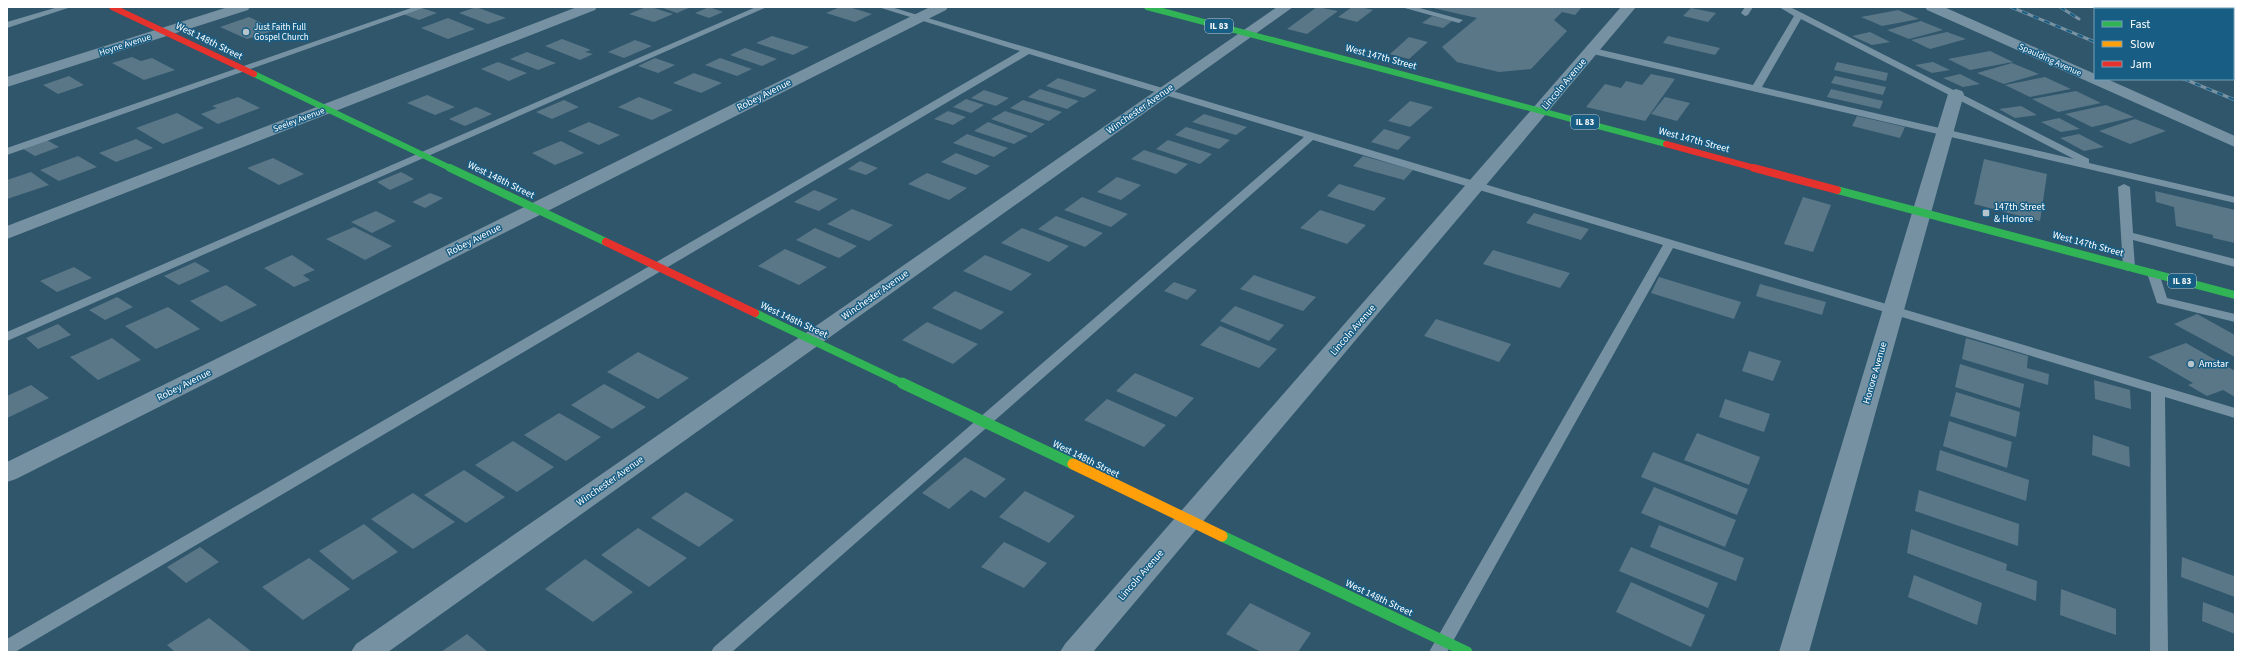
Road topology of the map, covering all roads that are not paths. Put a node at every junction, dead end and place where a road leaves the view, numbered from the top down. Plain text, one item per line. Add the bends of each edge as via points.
1 (67, 7) edge
2 (112, 7) edge
3 (243, 7) edge
4 (422, 7) edge
5 (590, 7) edge
6 (763, 7) edge
7 (882, 7) edge
8 (941, 7) edge
9 (1147, 7) edge
10 (1286, 7) edge
11 (1405, 7) edge
12 (1630, 7) edge
13 (1783, 7) edge
14 (1932, 7) edge
15 (1799, 15) junction
16 (918, 18) junction
17 (1459, 20) dead end
18 (7, 24) edge
19 (165, 32) junction
20 (1249, 33) junction
21 (1027, 51) junction
22 (1593, 51) junction
23 (244, 70) junction
24 (2094, 79) edge
25 (2096, 80) edge
26 (7, 82) edge
27 (1756, 89) junction
28 (1165, 92) junction
29 (1956, 94) junction
30 (327, 109) junction
31 (1542, 111) junction
32 (1944, 133) junction
33 (1311, 136) junction
34 (2235, 142) edge
35 (7, 152) edge
36 (425, 156) junction
37 (2103, 170) junction
38 (1477, 186) junction
39 (2124, 187) dead end
40 (2235, 200) edge
41 (536, 209) junction
42 (1921, 212) junction
43 (7, 233) edge
44 (2127, 235) junction
45 (1670, 243) junction
46 (2235, 263) edge
47 (659, 267) junction
48 (2129, 267) junction
49 (2154, 273) junction
50 (2235, 295) edge
51 (1893, 310) junction
52 (2235, 318) edge
53 (7, 337) edge
54 (811, 340) junction
55 (2158, 390) junction
56 (2235, 413) edge
57 (983, 422) junction
58 (7, 473) edge
59 (1189, 520) junction
60 (1441, 647) edge
61 (7, 648) edge
62 (366, 652) edge
63 (720, 652) edge
64 (1075, 652) edge
65 (1467, 652) edge
66 (1794, 652) edge
67 (2159, 652) edge

1 - 18 lane
2 - 19 street, West 148th Street
3 - 19 street, Hoyne Avenue
4 - 23 lane
5 - 30 street, Seeley Avenue
6 - 36 lane
7 - 16 lane
8 - 16 street, Robey Avenue
9 - 20 street, West 147th Street / IL 83
10 - 20 street, Winchester Avenue
11 - 17 lane
12 - 22 street, Lincoln Avenue
13 - 15 lane
14 - 24 street, Spaulding Avenue
15 - 27 lane
15 - 29 lane
16 - 21 lane
16 - 41 street, Robey Avenue
19 - 23 street, West 148th Street
19 - 26 street, Hoyne Avenue
20 - 28 street, Winchester Avenue
20 - 31 street, West 147th Street / IL 83
21 - 28 lane
21 - 47 lane
22 - 27 lane
22 - 31 street, Lincoln Avenue
23 - 30 street, West 148th Street
23 - 35 lane
25 - 34 street, Spaulding Avenue
27 - 32 lane
28 - 33 lane
28 - 54 street, Winchester Avenue
29 - 32 street, Honore Avenue
29 - 37 lane
30 - 36 street, West 148th Street
30 - 43 street, Seeley Avenue
31 - 38 street, Lincoln Avenue
31 - 42 street, West 147th Street / IL 83
32 - 37 lane
32 - 42 street, Honore Avenue
33 - 38 lane
33 - 57 lane
36 - 41 street, West 148th Street
36 - 53 lane
37 - 40 lane
38 - 45 lane
38 - 59 street, Lincoln Avenue
39 - 44 lane
41 - 47 street, West 148th Street
41 - 58 street, Robey Avenue
42 - 48 street, West 147th Street / IL 83
42 - 51 street, Honore Avenue
44 - 46 lane
44 - 48 lane
45 - 51 lane
45 - 60 lane
47 - 54 street, West 148th Street
47 - 61 lane
48 - 49 street, West 147th Street / IL 83
49 - 50 street, West 147th Street / IL 83
49 - 52 lane via 2161,300
51 - 55 lane
51 - 66 street, Honore Avenue
54 - 57 street, West 148th Street
54 - 62 street, Winchester Avenue
55 - 56 lane
55 - 67 lane
57 - 59 street, West 148th Street
57 - 63 lane
59 - 60 street, West 148th Street
59 - 64 street, Lincoln Avenue
60 - 65 street, West 148th Street

